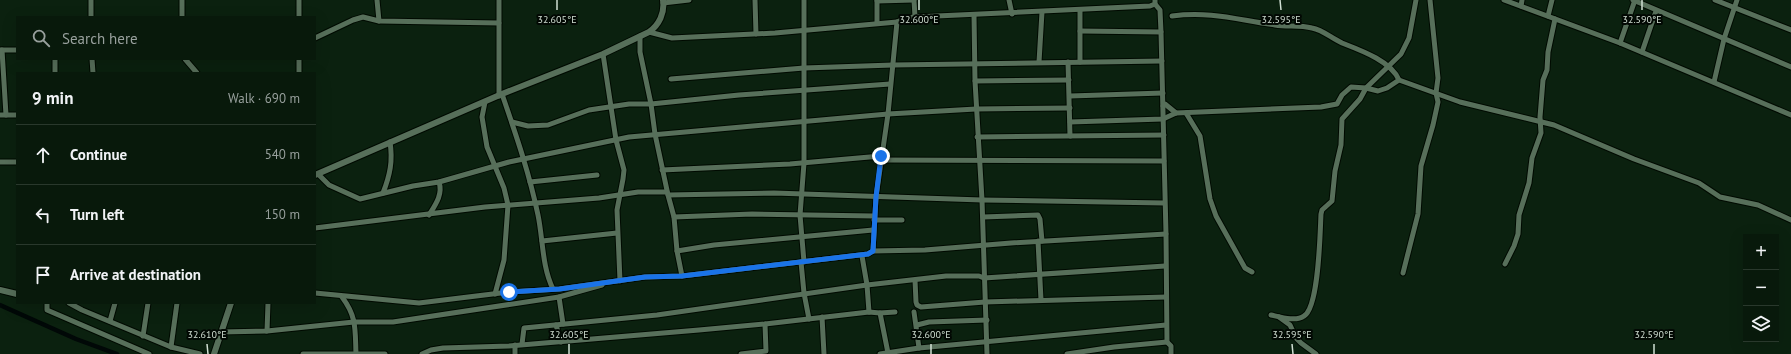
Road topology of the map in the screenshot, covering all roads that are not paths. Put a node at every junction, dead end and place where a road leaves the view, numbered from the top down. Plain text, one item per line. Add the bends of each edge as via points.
1 (91, 0) edge
2 (182, 0) edge
3 (299, 0) edge
4 (377, 0) edge
5 (499, 0) edge
6 (690, 0) edge
7 (755, 0) edge
8 (804, 0) edge
9 (914, 0) edge
10 (1009, 0) edge
11 (1416, 0) edge
12 (1430, 0) edge
13 (1504, 0) edge
14 (1522, 0) edge
15 (1552, 0) edge
16 (1634, 0) edge
17 (1715, 0) edge
18 (1737, 0) edge
19 (663, 1) edge
20 (877, 1) edge
21 (1155, 2) edge
22 (1521, 6) junction
23 (1734, 8) junction
24 (1080, 10) junction
25 (1656, 11) junction
26 (1042, 12) junction
27 (1012, 14) junction
28 (974, 15) junction
29 (91, 16) edge
30 (182, 16) edge
31 (299, 16) edge
32 (1172, 16) dead end
33 (1548, 16) junction
34 (915, 17) junction
35 (1555, 19) junction
36 (379, 21) junction
37 (897, 22) junction
38 (499, 23) junction
39 (877, 23) junction
40 (805, 30) junction
41 (1791, 30) edge
42 (1080, 31) junction
43 (649, 32) junction
44 (1161, 32) junction
45 (756, 34) junction
46 (640, 36) junction
47 (316, 38) edge
48 (1724, 39) junction
49 (1620, 43) junction
50 (1, 50) edge
51 (16, 50) edge
52 (1642, 52) junction
53 (603, 54) junction
54 (55, 60) edge
55 (92, 60) edge
56 (186, 60) edge
57 (299, 60) edge
58 (1162, 61) junction
59 (974, 62) junction
60 (1039, 62) junction
61 (1068, 62) junction
62 (1080, 62) junction
63 (893, 64) junction
64 (1388, 67) junction
65 (1791, 67) edge
66 (804, 68) junction
67 (55, 72) edge
68 (93, 72) edge
69 (196, 72) edge
70 (299, 72) edge
71 (671, 79) dead end
72 (1069, 80) junction
73 (1399, 80) junction
74 (975, 81) junction
75 (1714, 82) junction
76 (890, 84) junction
77 (1366, 88) junction
78 (804, 90) junction
79 (1163, 93) junction
80 (1436, 93) junction
81 (500, 95) junction
82 (1070, 96) junction
83 (484, 102) junction
84 (651, 104) junction
85 (611, 106) junction
86 (1163, 106) junction
87 (1070, 108) junction
88 (976, 109) junction
89 (1186, 113) junction
90 (888, 114) junction
91 (1176, 114) junction
92 (0, 115) edge
93 (6, 115) junction
94 (16, 115) edge
95 (1791, 115) edge
96 (1163, 119) junction
97 (804, 121) junction
98 (512, 122) junction
99 (1070, 122) junction
100 (1540, 122) junction
101 (655, 134) junction
102 (1164, 135) junction
103 (1070, 136) junction
104 (977, 137) junction
105 (616, 140) junction
106 (390, 142) junction
107 (881, 158) junction
108 (525, 159) junction
109 (979, 161) junction
110 (0, 162) edge
111 (16, 162) edge
112 (1164, 162) junction
113 (804, 163) junction
114 (495, 166) junction
115 (662, 170) junction
116 (316, 174) edge
117 (597, 175) dead end
118 (439, 182) junction
119 (530, 182) junction
120 (383, 193) junction
121 (668, 193) junction
122 (800, 194) junction
123 (619, 195) junction
124 (876, 197) junction
125 (982, 200) junction
126 (535, 202) junction
127 (1164, 203) junction
128 (508, 205) junction
129 (430, 215) junction
130 (800, 215) junction
131 (674, 216) junction
132 (874, 218) junction
133 (983, 218) junction
134 (902, 220) dead end
135 (1791, 220) edge
136 (316, 228) edge
137 (873, 230) junction
138 (617, 233) junction
139 (1166, 234) junction
140 (801, 237) junction
141 (542, 241) junction
142 (1040, 241) junction
143 (983, 246) junction
144 (677, 251) junction
145 (873, 251) junction
146 (862, 256) junction
147 (803, 262) junction
148 (1505, 264) dead end
149 (1165, 266) junction
150 (1252, 272) dead end
151 (1040, 273) junction
152 (1403, 273) dead end
153 (682, 276) junction
154 (984, 278) junction
155 (915, 280) junction
156 (620, 281) junction
157 (608, 283) junction
158 (867, 285) junction
159 (0, 290) edge
160 (553, 290) junction
161 (316, 293) edge
162 (804, 293) junction
163 (16, 294) edge
164 (494, 294) junction
165 (342, 296) junction
166 (559, 297) junction
167 (1166, 297) junction
168 (1042, 300) junction
169 (985, 302) junction
170 (46, 304) edge
171 (71, 304) edge
172 (115, 304) edge
173 (148, 304) edge
174 (177, 304) edge
175 (231, 304) edge
176 (268, 304) edge
177 (869, 312) junction
178 (895, 312) dead end
179 (914, 312) dead end
180 (880, 313) junction
181 (1271, 316) dead end
182 (1279, 316) junction
183 (822, 318) junction
184 (809, 319) junction
185 (987, 320) junction
186 (110, 322) junction
187 (354, 322) junction
188 (563, 324) junction
189 (765, 324) junction
190 (556, 325) junction
191 (917, 325) junction
192 (1166, 325) junction
193 (267, 331) junction
194 (221, 332) junction
195 (142, 336) junction
196 (561, 342) junction
197 (988, 342) junction
198 (1167, 342) junction
199 (522, 344) junction
200 (514, 345) junction
201 (171, 347) junction
202 (919, 348) junction
203 (888, 353) edge
204 (149, 354) edge
205 (200, 354) edge
206 (214, 354) edge
207 (303, 354) edge
208 (356, 354) edge
209 (377, 354) edge
210 (385, 354) edge
211 (422, 354) edge
212 (515, 354) edge
213 (741, 354) edge
214 (824, 354) edge
215 (880, 354) edge
216 (987, 354) edge
217 (1067, 354) edge
218 (1171, 354) edge
219 (1316, 354) edge

1 - 29 street
2 - 30 street
3 - 31 street
4 - 36 street
5 - 38 street
6 - 19 street
7 - 45 street
8 - 40 street
9 - 20 street
9 - 34 street
10 - 27 street
11 - 64 street via 1408,42 1401,54
12 - 80 street via 1438,78
13 - 22 street
14 - 22 street
15 - 33 street
16 - 25 street
16 - 49 street
17 - 23 street
18 - 23 street
19 - 43 street via 659,21
20 - 39 street
21 - 24 street via 1150,6
21 - 44 street via 1160,10
22 - 33 street
23 - 41 street
23 - 48 street
24 - 26 street
24 - 42 street
25 - 48 street
25 - 52 street
26 - 27 street
26 - 60 street
27 - 28 street
28 - 34 street
28 - 59 street
32 - 64 street via 1191,13 1211,14 1277,26 1312,28 1341,43 1354,46
33 - 35 street
34 - 37 street
35 - 49 street
35 - 100 street via 1543,80
36 - 38 street
36 - 47 street via 363,17
37 - 39 street
37 - 63 street
38 - 81 street
39 - 40 street
40 - 45 street
40 - 66 street
42 - 44 street
42 - 62 street
43 - 45 street via 672,38
43 - 46 street
44 - 58 street
46 - 53 street
46 - 84 street via 640,52
48 - 65 street
48 - 75 street
49 - 52 street
50 - 51 street
50 - 93 street
52 - 75 street
53 - 81 street
53 - 85 street
54 - 67 street
55 - 68 street
56 - 69 street
57 - 70 street
58 - 62 street
58 - 79 street
59 - 60 street
59 - 63 street
59 - 74 street
60 - 61 street
61 - 62 street
61 - 72 street
63 - 66 street
63 - 76 street
64 - 73 street via 1396,73
64 - 77 street
66 - 71 street
66 - 78 street
72 - 74 street
72 - 82 street
73 - 77 street via 1378,91
73 - 80 street
74 - 88 street
75 - 95 street
76 - 78 street
76 - 90 street
77 - 89 street via 1352,88 1342,95 1337,104 1326,106
77 - 182 street via 1342,119 1341,145 1332,201 1321,214 1310,312 1297,319
78 - 84 street
78 - 97 street
79 - 82 street
79 - 86 street
80 - 100 street via 1460,102
80 - 152 street via 1438,102 1421,166 1418,214
81 - 83 street
81 - 98 street
82 - 87 street
83 - 106 street
83 - 114 street via 482,117 487,147
84 - 85 street
84 - 101 street
85 - 98 street via 589,110 548,125 528,126
85 - 105 street
86 - 91 street via 1165,104
86 - 96 street
87 - 88 street
87 - 99 street
88 - 90 street
88 - 104 street
89 - 91 street
89 - 150 street via 1200,136 1210,199 1216,216 1245,268
90 - 97 street
90 - 107 street
91 - 96 street
92 - 93 street
93 - 94 street
96 - 99 street
96 - 102 street
97 - 101 street
97 - 113 street
98 - 108 street
99 - 103 street
100 - 135 street via 1554,125 1699,183 1720,197 1758,206
100 - 148 street via 1541,133 1532,158 1529,183 1519,215 1518,234
101 - 105 street
101 - 115 street
102 - 103 street
102 - 112 street
103 - 104 street
104 - 109 street
105 - 108 street
105 - 123 street via 624,170
106 - 116 street
106 - 120 street via 391,169
107 - 109 street
107 - 113 street
107 - 124 street
108 - 114 street
108 - 119 street
109 - 112 street
109 - 125 street
110 - 111 street
112 - 127 street
113 - 115 street
113 - 122 street
114 - 118 street
114 - 128 street
115 - 121 street
116 - 120 street via 329,185 356,198
117 - 119 street
118 - 120 street
118 - 129 street via 440,197
119 - 126 street
121 - 122 street
121 - 123 street via 638,192
121 - 131 street
122 - 124 street
122 - 130 street
123 - 126 street
123 - 138 street
124 - 125 street
124 - 132 street
125 - 127 street
125 - 133 street
126 - 128 street
126 - 141 street
127 - 139 street
128 - 129 street
128 - 164 street via 504,260
129 - 136 street
130 - 131 street
130 - 132 street
130 - 140 street
131 - 144 street
132 - 134 street
132 - 137 street
133 - 142 street via 1038,215
133 - 143 street
137 - 140 street
137 - 145 street
138 - 141 street
138 - 156 street
139 - 142 street
139 - 149 street
140 - 144 street
140 - 147 street
141 - 160 street via 547,276
142 - 143 street
142 - 151 street
143 - 145 street
143 - 154 street
144 - 153 street
145 - 146 street
146 - 147 street
146 - 158 street
147 - 153 street
147 - 162 street
149 - 151 street
149 - 167 street
151 - 154 street
151 - 168 street
153 - 156 street
154 - 155 street via 946,276
154 - 169 street
155 - 158 street
155 - 169 street via 916,302 919,306
156 - 157 street
157 - 160 street
157 - 166 street
158 - 162 street
158 - 177 street
159 - 163 street
160 - 164 street
161 - 165 street
162 - 184 street
162 - 188 street via 657,315
164 - 165 street via 419,303
165 - 187 street via 352,312
166 - 187 street via 393,322
166 - 188 street
167 - 168 street
167 - 192 street
168 - 169 street
169 - 185 street
170 - 204 street via 47,310
171 - 186 street
172 - 186 street
173 - 195 street
174 - 201 street
175 - 194 street
176 - 193 street
177 - 180 street
177 - 183 street
178 - 180 street
179 - 191 street
180 - 203 street
181 - 182 street
182 - 219 street via 1290,325 1296,338
183 - 184 street
183 - 214 street
184 - 189 street
185 - 191 street via 929,322
185 - 197 street
186 - 195 street
187 - 193 street
187 - 208 street
188 - 190 street
189 - 196 street
189 - 213 street via 766,350
190 - 196 street
190 - 199 street via 524,328
191 - 202 street
192 - 197 street
192 - 198 street
193 - 194 street
194 - 206 street
195 - 201 street
196 - 199 street
197 - 202 street
197 - 216 street
198 - 217 street
198 - 218 street via 1171,346
199 - 200 street
200 - 211 street via 443,348
200 - 212 street
201 - 205 street
202 - 203 street
203 - 215 street
207 - 208 street
208 - 209 street
209 - 210 street

